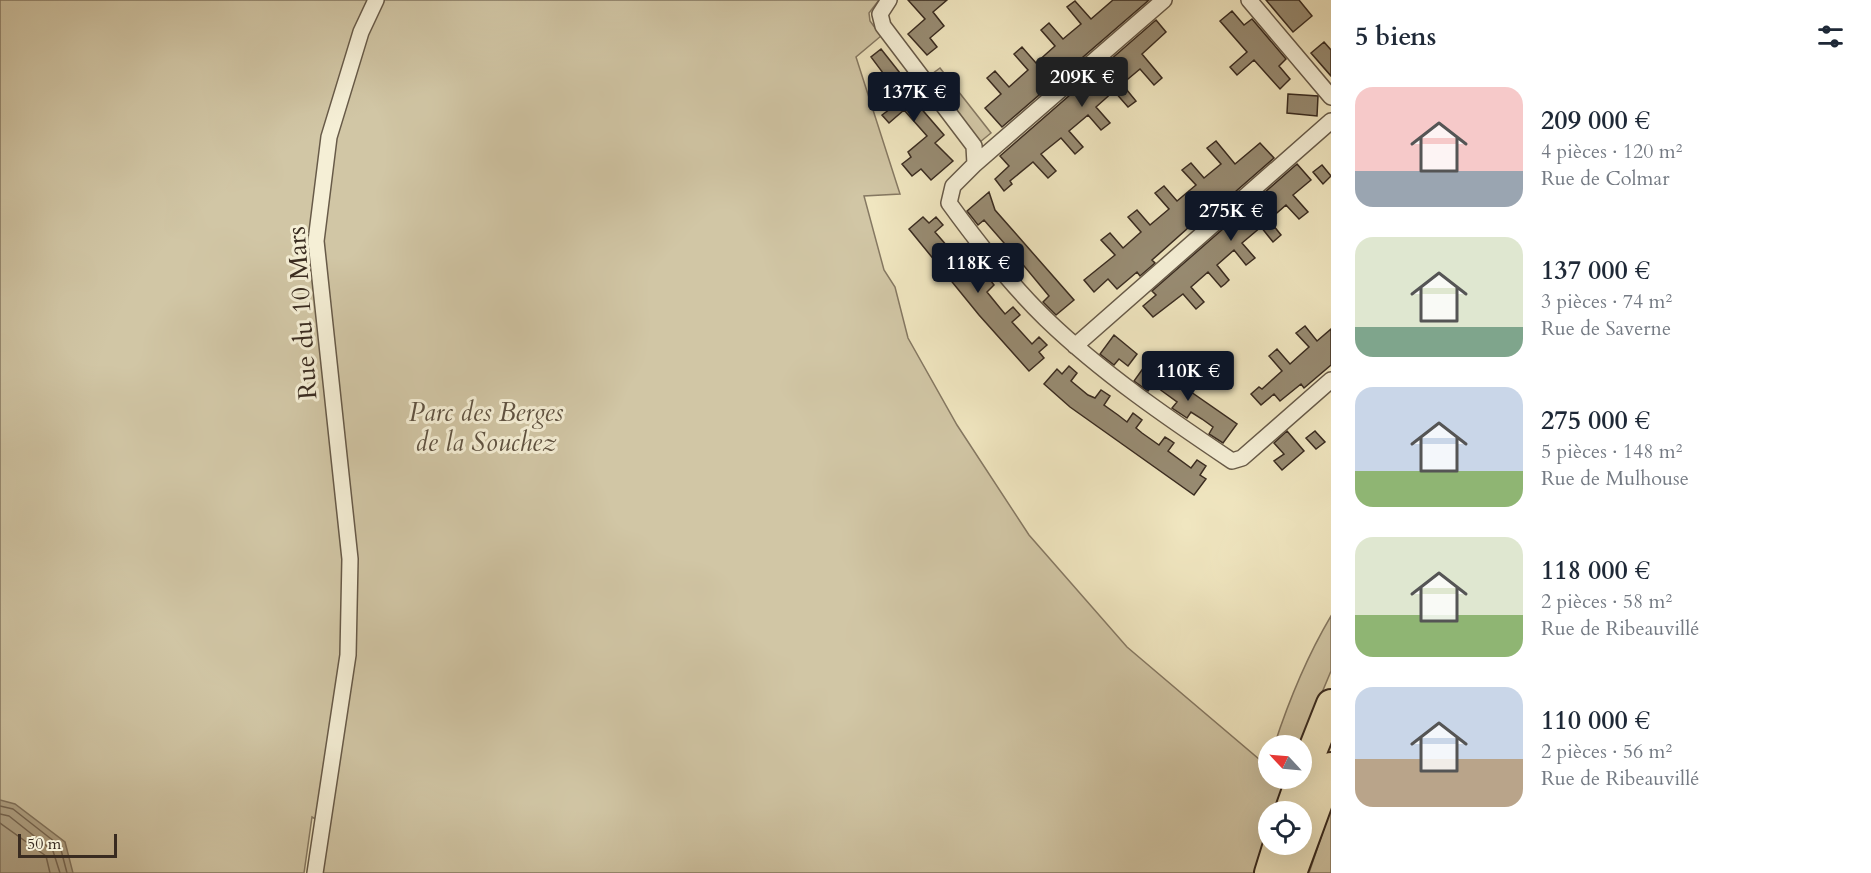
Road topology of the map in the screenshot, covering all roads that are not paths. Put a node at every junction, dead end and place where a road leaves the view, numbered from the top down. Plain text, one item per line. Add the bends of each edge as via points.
1 (376, 0) edge
2 (889, 0) edge
3 (1164, 0) edge
4 (1249, 0) edge
5 (1331, 97) edge
6 (1331, 121) edge
7 (975, 164) junction
8 (1074, 346) junction
9 (1331, 380) edge
10 (1331, 704) edge
11 (1312, 752) edge
12 (1331, 767) edge
13 (1275, 855) edge
14 (315, 873) edge
15 (1269, 873) edge
16 (1292, 873) edge

1 - 14 street, Rue du 10 Mars via 364,24 329,137 316,241 350,559 348,655
2 - 7 street via 880,14 883,26 974,146
3 - 7 street
4 - 5 street
6 - 8 street
7 - 8 street via 953,186 949,203 1044,317
8 - 9 street via 1232,461 1242,458
10 - 11 highway
12 - 16 highway
13 - 15 highway

